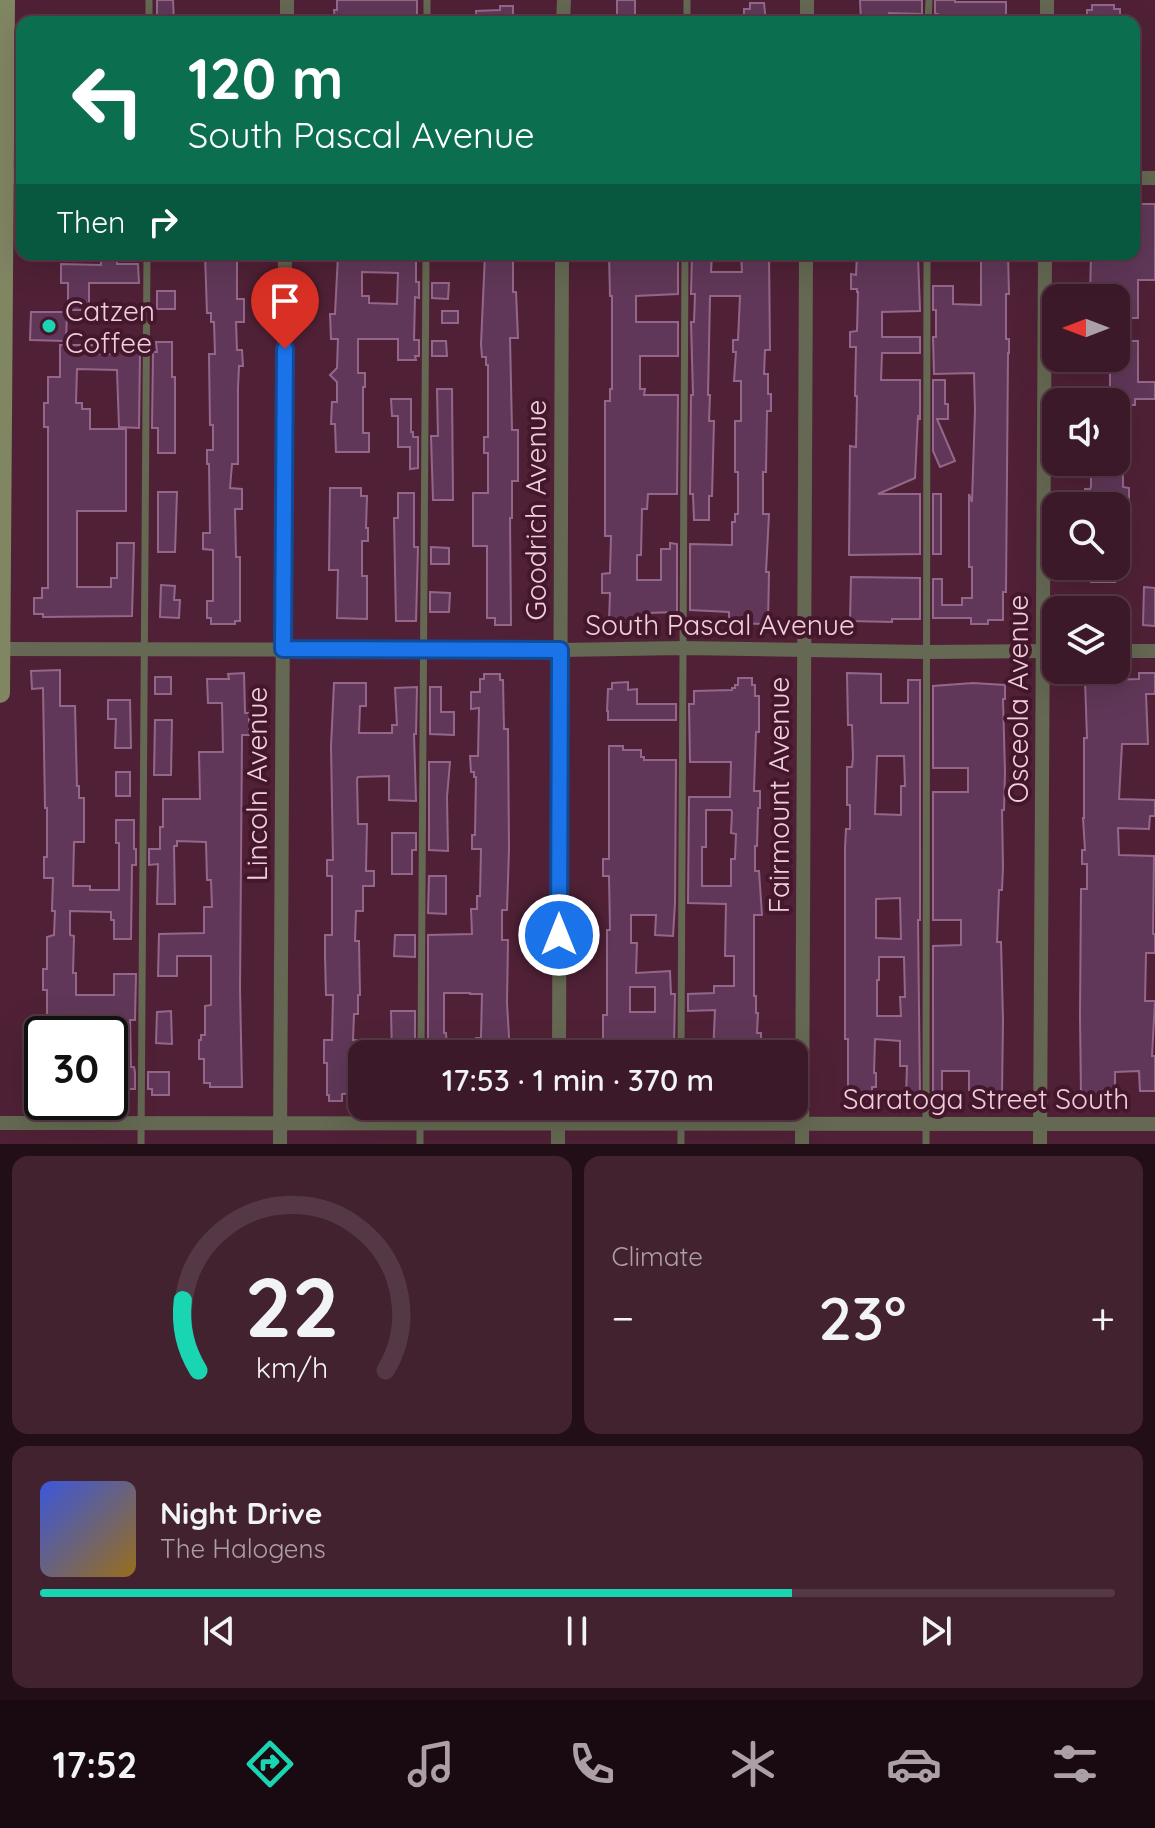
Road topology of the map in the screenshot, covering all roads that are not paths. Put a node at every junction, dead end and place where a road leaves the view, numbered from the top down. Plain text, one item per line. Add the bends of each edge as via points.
1 (5, 0) edge
2 (9, 177) edge
3 (147, 260) edge
4 (285, 260) edge
5 (426, 260) edge
6 (562, 260) edge
7 (685, 260) edge
8 (806, 260) edge
9 (927, 260) edge
10 (1045, 260) edge
11 (1049, 596) edge
12 (146, 648) junction
13 (683, 648) junction
14 (0, 649) edge
15 (283, 649) junction
16 (423, 650) junction
17 (560, 650) junction
18 (804, 650) junction
19 (1042, 651) edge
20 (1130, 651) edge
21 (1155, 651) edge
22 (926, 652) junction
23 (1049, 684) edge
24 (0, 693) edge
25 (421, 1040) edge
26 (559, 1040) edge
27 (681, 1040) edge
28 (0, 1123) edge
29 (141, 1123) junction
30 (280, 1123) junction
31 (420, 1123) junction
32 (558, 1123) junction
33 (681, 1123) junction
34 (802, 1124) junction
35 (926, 1124) junction
36 (1040, 1124) junction
37 (1155, 1124) edge
38 (141, 1144) edge
39 (280, 1144) edge
40 (420, 1144) edge
41 (558, 1144) edge
42 (681, 1144) edge
43 (802, 1144) edge
44 (926, 1144) edge
45 (1040, 1144) edge

1 - 2 main road
2 - 14 main road
3 - 12 lane
4 - 15 street, Lincoln Avenue
5 - 16 lane
6 - 17 street, Goodrich Avenue
7 - 13 lane
8 - 18 street, Fairmount Avenue
9 - 22 lane
10 - 11 street, Osceola Avenue
12 - 14 street, South Pascal Avenue
12 - 15 street, South Pascal Avenue
12 - 29 lane
13 - 17 street, South Pascal Avenue
13 - 18 street, South Pascal Avenue
13 - 27 lane
14 - 24 main road
15 - 16 street, South Pascal Avenue
15 - 30 street, Lincoln Avenue
16 - 17 street, South Pascal Avenue
16 - 25 lane
17 - 26 street, Goodrich Avenue
18 - 22 street, South Pascal Avenue
18 - 34 street, Fairmount Avenue
19 - 22 street, South Pascal Avenue
20 - 21 street
22 - 35 lane
23 - 36 street, Osceola Avenue
28 - 29 street, Saratoga Street South
29 - 30 street, Saratoga Street South
29 - 38 lane
30 - 31 street, Saratoga Street South
30 - 39 street, Lincoln Avenue
31 - 32 street, Saratoga Street South
31 - 40 lane
32 - 33 street, Saratoga Street South
32 - 41 street
33 - 34 street, Saratoga Street South
33 - 42 lane
34 - 35 street, Saratoga Street South
34 - 43 street, Fairmount Avenue
35 - 36 street, Saratoga Street South
35 - 44 lane
36 - 37 street, Saratoga Street South
36 - 45 street, Osceola Avenue

